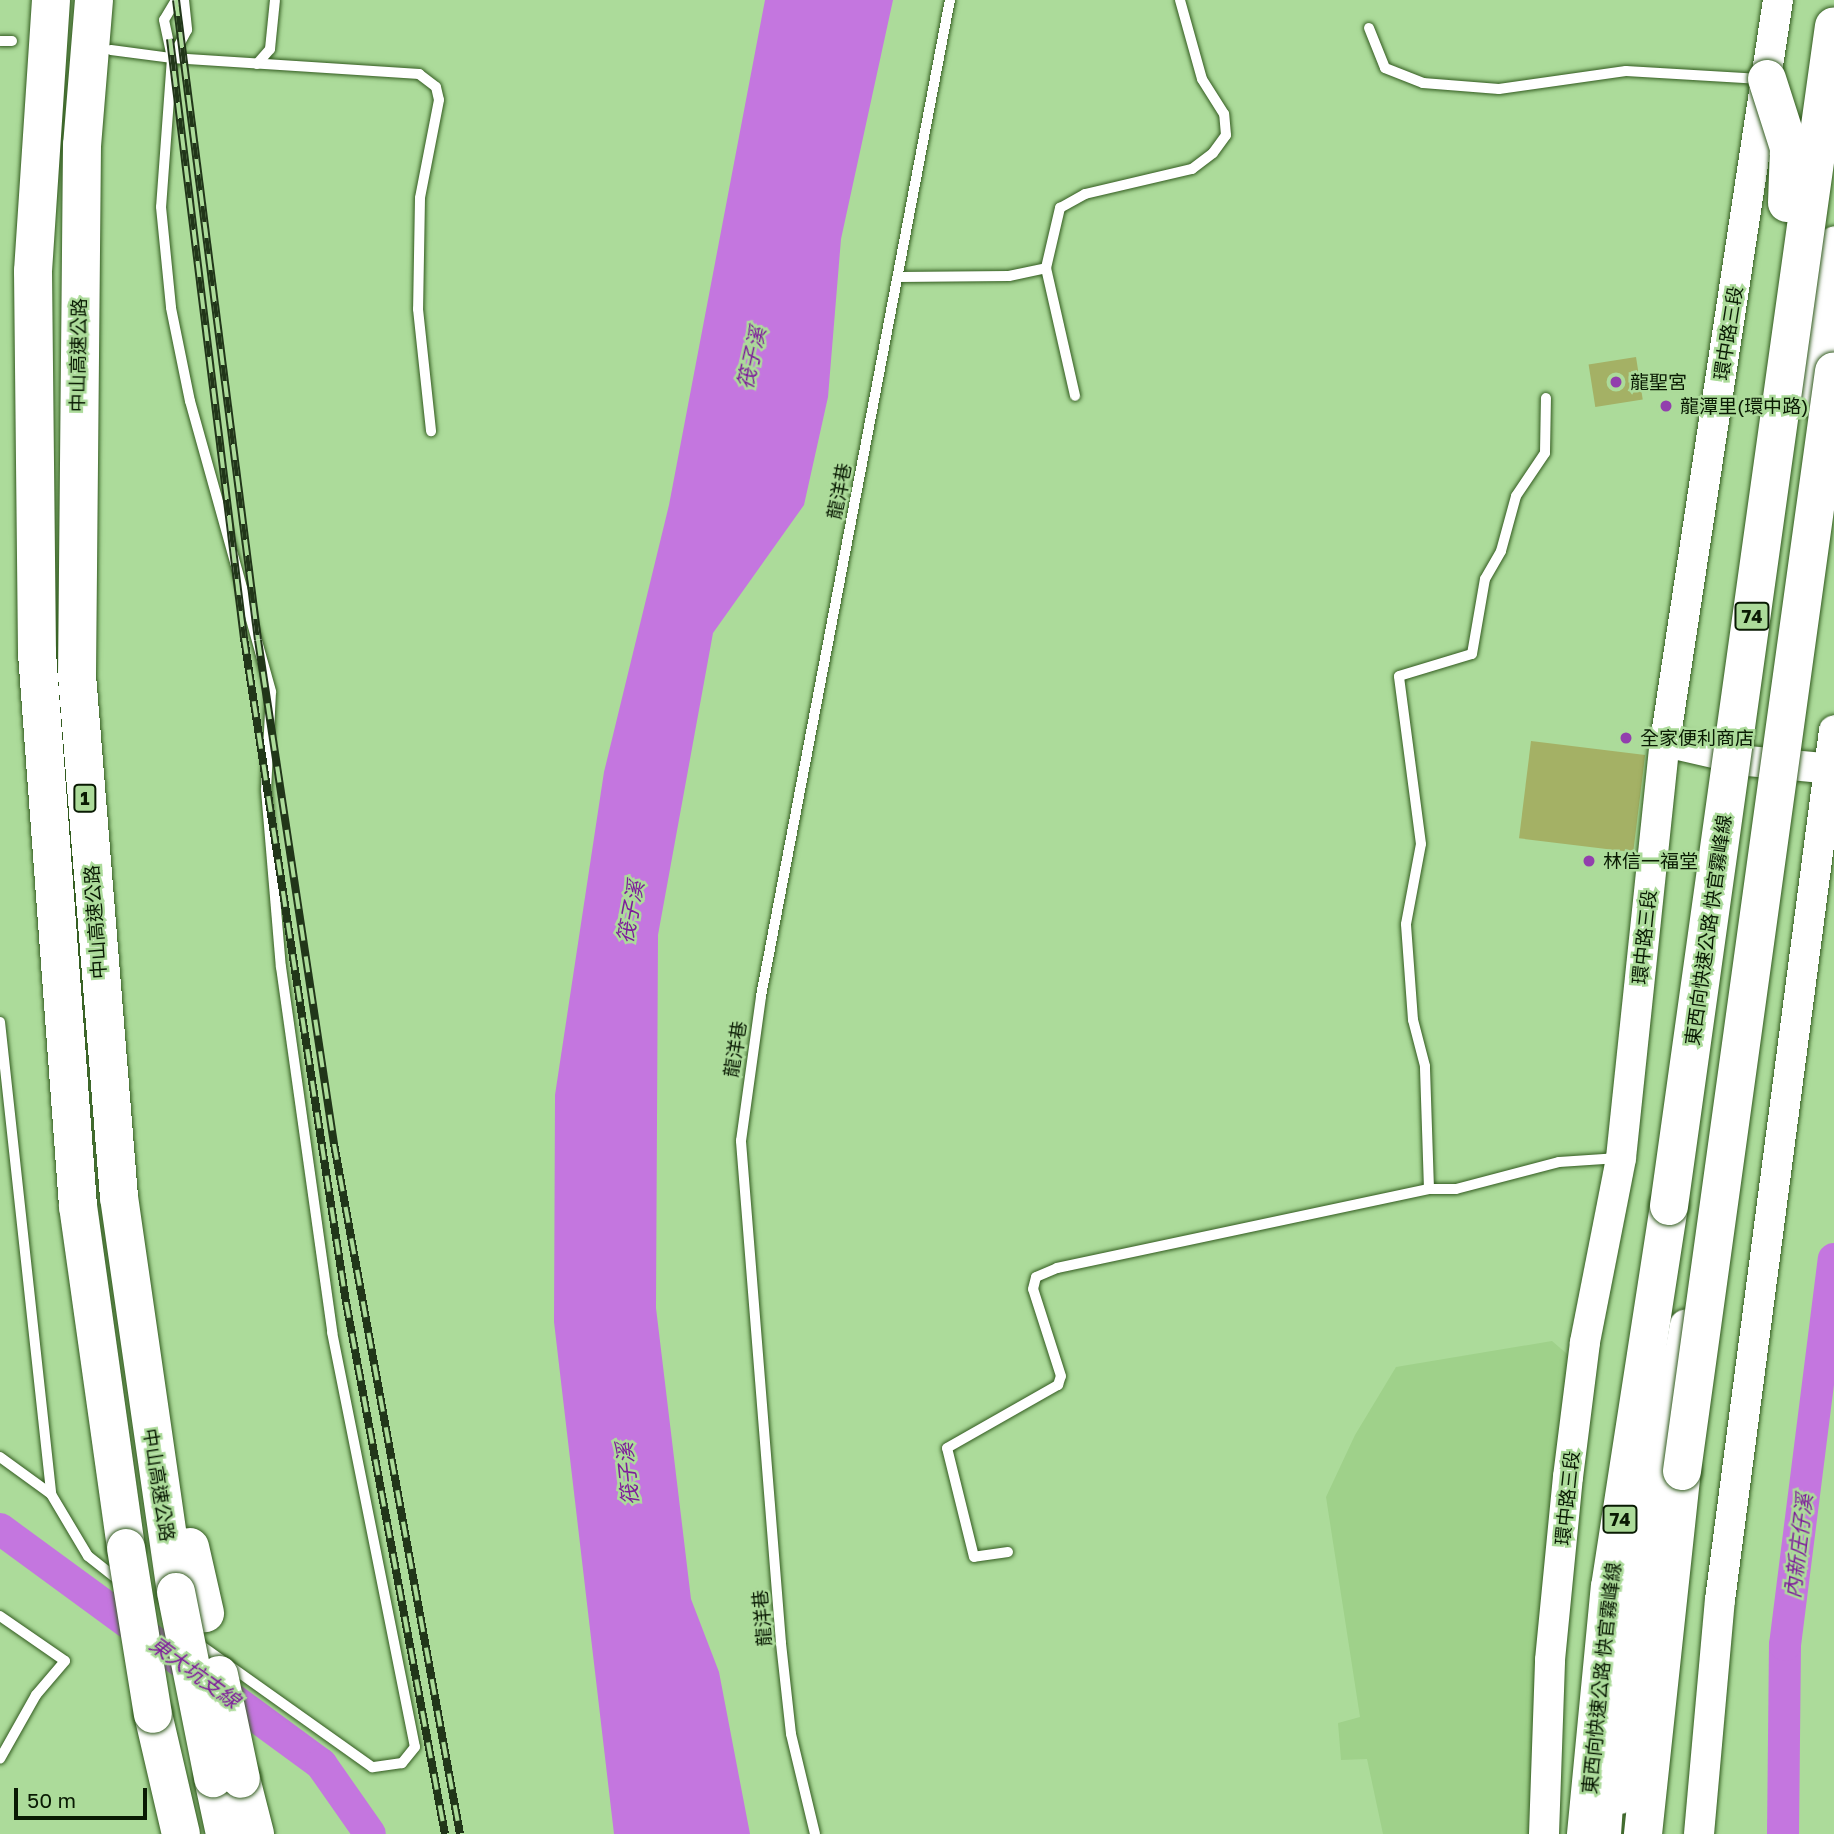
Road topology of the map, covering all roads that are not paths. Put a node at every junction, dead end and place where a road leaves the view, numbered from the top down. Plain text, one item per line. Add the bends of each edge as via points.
1 (51, 0) edge
2 (94, 0) edge
3 (176, 0) edge
4 (184, 0) edge
5 (275, 0) edge
6 (950, 0) edge
7 (1180, 0) edge
8 (1778, 0) edge
9 (1834, 26) edge
10 (1369, 28) dead end
11 (111, 50) dead end
12 (172, 58) junction
13 (257, 64) junction
14 (1767, 79) junction
15 (1834, 138) edge
16 (1834, 242) edge
17 (1046, 268) junction
18 (898, 277) junction
19 (1834, 371) edge
20 (1075, 396) dead end
21 (1546, 398) dead end
22 (431, 431) dead end
23 (1834, 555) edge
24 (1834, 730) edge
25 (1665, 742) junction
26 (1755, 762) junction
27 (1832, 768) edge
28 (0, 1022) edge
29 (1621, 1158) junction
30 (1429, 1189) junction
31 (1669, 1206) junction
32 (0, 1457) edge
33 (1682, 1471) junction
34 (51, 1494) junction
35 (1008, 1552) dead end
36 (174, 1607) junction
37 (0, 1616) edge
38 (157, 1732) junction
39 (0, 1759) edge
40 (227, 1778) junction
41 (169, 1834) edge
42 (181, 1834) edge
43 (225, 1834) edge
44 (255, 1834) edge
45 (815, 1834) edge
46 (1544, 1834) edge
47 (1586, 1834) edge
48 (1606, 1834) edge
49 (1618, 1834) edge
50 (1643, 1834) edge
51 (1699, 1834) edge

1 - 38 highway, 中山高速公路 / 1, bridge via 33,271 37,653 78,1206
2 - 36 highway, 中山高速公路 / 1 via 82,158 77,675 117,1183
3 - 12 lane via 164,20
4 - 12 lane via 187,30
5 - 13 lane via 270,49
6 - 18 lane, 龍洋巷
7 - 17 lane via 1202,79 1224,114 1226,135 1192,169 1085,194 1060,208
8 - 14 street, 環中路三段
9 - 31 highway, 東西向快速公路 快官霧峰線 / 74, bridge
10 - 14 lane via 1385,68 1434,85 1499,89 1626,71
11 - 12 lane
12 - 13 lane
12 - 36 lane via 161,206 171,308 190,401 271,692 266,790 283,980 332,1332 415,1747 402,1762 372,1766
13 - 22 lane via 419,74 436,87 439,100 421,198 418,309
14 - 25 street, 環中路三段
14 - 31 highway, bridge via 1789,148 1786,248 1671,999 1659,1123
15 - 26 street
16 - 26 street
17 - 18 lane via 1009,275
17 - 20 lane
18 - 45 lane, 龍洋巷 via 761,996 741,1141 781,1643 791,1734
19 - 33 highway, 74, bridge
21 - 30 lane via 1545,453 1516,496 1501,551 1485,579 1472,654 1399,676 1421,844 1406,924 1413,1020 1425,1066
23 - 33 highway, bridge via 1743,1154
24 - 27 street
25 - 26 street
25 - 29 street, 環中路三段
26 - 27 street
26 - 48 street via 1623,1596
26 - 49 street via 1694,1277 1634,1595
27 - 51 street via 1723,1573
28 - 34 lane
29 - 30 lane via 1559,1162 1456,1189
29 - 46 street, 環中路三段 via 1585,1342 1568,1477 1550,1660
30 - 35 lane via 1057,1268 1036,1278 1033,1289 1061,1376 1058,1385 947,1448 974,1557
31 - 47 highway, 東西向快速公路 快官霧峰線 / 74 via 1610,1587
32 - 34 lane
33 - 50 highway, 74
34 - 36 lane via 88,1556
36 - 40 highway, 中山高速公路 / 1, bridge
37 - 39 lane via 65,1661 36,1695
38 - 41 highway
38 - 42 highway, 中山高速公路 / 1
40 - 43 highway, 中山高速公路 / 1
40 - 44 highway

